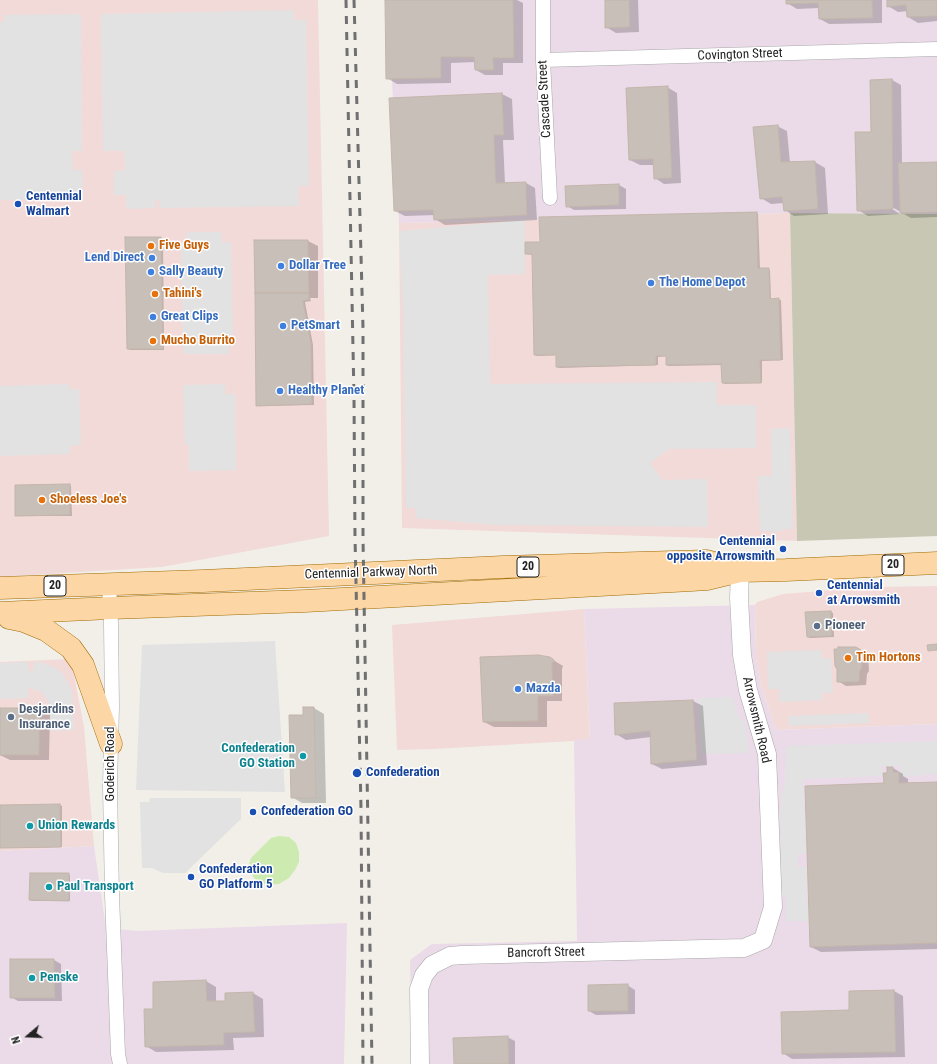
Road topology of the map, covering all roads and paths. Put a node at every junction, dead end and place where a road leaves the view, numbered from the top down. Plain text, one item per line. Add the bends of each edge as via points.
1 (543, 0) edge
2 (937, 49) edge
3 (543, 60) junction
4 (550, 198) dead end
5 (937, 563) edge
6 (740, 571) junction
7 (109, 584) junction
8 (0, 588) edge
9 (111, 608) junction
10 (0, 613) edge
11 (0, 617) edge
12 (111, 744) junction
13 (763, 940) joint
14 (120, 1064) edge
15 (420, 1064) edge

1 - 3 street, Cascade Street
2 - 3 street, Covington Street
3 - 4 street, Cascade Street
5 - 6 main road, Centennial Parkway North / 20
6 - 7 main road, Centennial Parkway North / 20 via 707,561
6 - 9 main road, Centennial Parkway North / 20 via 707,579 683,581 305,601
6 - 13 street, Arrowsmith Road via 742,655 748,690 767,754 773,907
7 - 8 main road, Centennial Parkway North / 20
7 - 9 street, Goderich Road
9 - 10 main road, Centennial Parkway North
9 - 12 street, Goderich Road
11 - 12 main road via 24,621 46,630 71,648 83,665
12 - 14 street, Goderich Road via 112,903
13 - 15 street, Bancroft Street via 744,948 450,956 432,965 424,974 420,989

